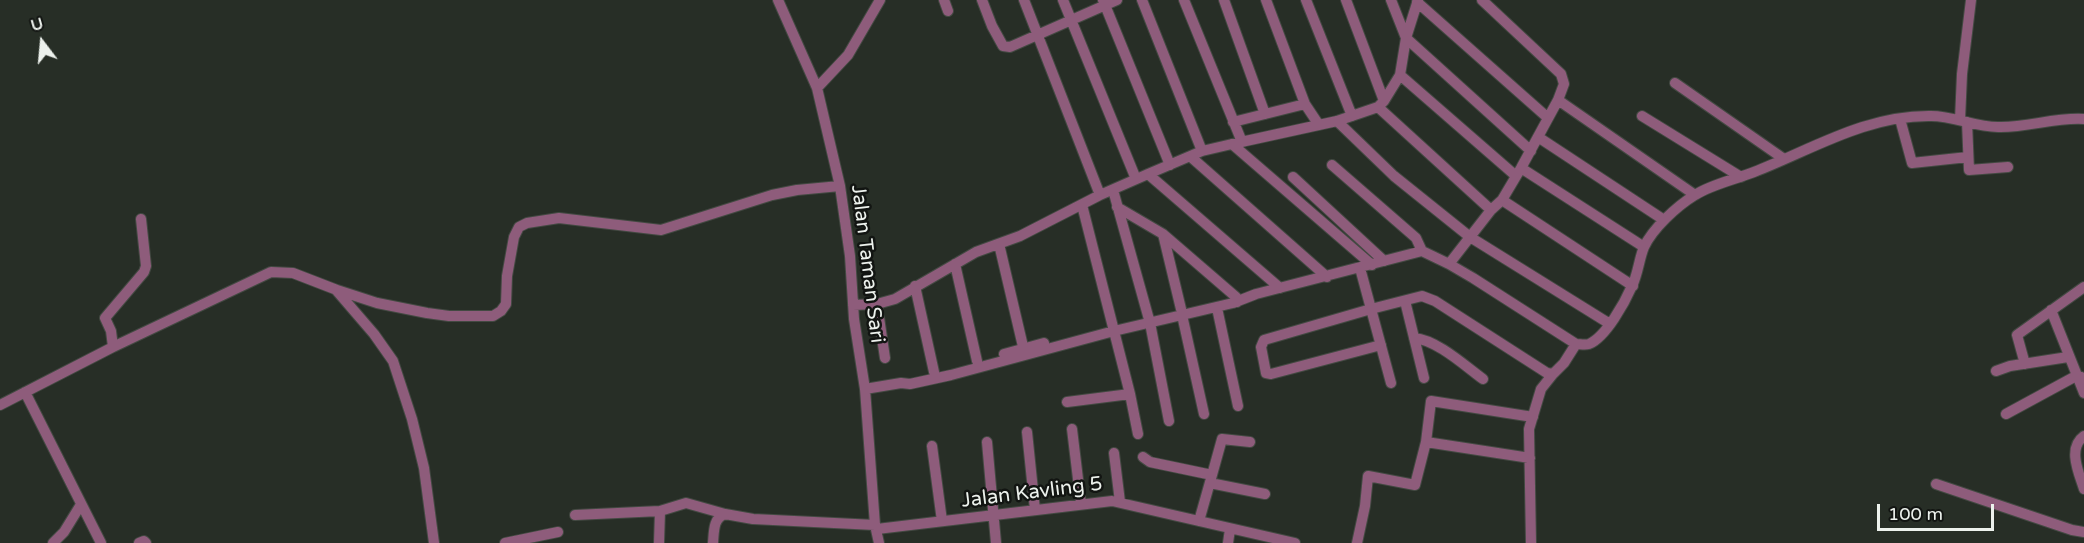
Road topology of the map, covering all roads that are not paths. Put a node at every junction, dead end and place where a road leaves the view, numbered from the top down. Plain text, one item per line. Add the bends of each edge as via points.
1 (778, 0) edge
2 (880, 0) edge
3 (944, 0) edge
4 (982, 0) edge
5 (1024, 0) edge
6 (1063, 0) edge
7 (1117, 0) edge
8 (1142, 0) edge
9 (1184, 0) edge
10 (1224, 0) edge
11 (1266, 0) edge
12 (1306, 0) edge
13 (1347, 0) edge
14 (1391, 0) edge
15 (1482, 0) edge
16 (1971, 0) edge
17 (1417, 1) edge
18 (1104, 3) edge
19 (948, 11) dead end
20 (1071, 21) junction
21 (1037, 36) junction
22 (1406, 38) junction
23 (1400, 75) junction
24 (1675, 83) dead end
25 (818, 88) junction
26 (1558, 100) junction
27 (1305, 104) junction
28 (1381, 104) junction
29 (1265, 114) junction
30 (1352, 116) junction
31 (1642, 116) dead end
32 (1548, 117) junction
33 (2084, 118) edge
34 (1900, 119) junction
35 (1337, 121) junction
36 (1964, 121) junction
37 (1233, 122) junction
38 (1319, 125) junction
39 (1538, 137) junction
40 (1237, 143) junction
41 (1202, 151) junction
42 (1531, 151) junction
43 (1191, 157) junction
44 (1968, 157) junction
45 (1784, 159) junction
46 (1170, 165) junction
47 (1332, 165) dead end
48 (2008, 167) dead end
49 (1519, 172) junction
50 (1148, 174) junction
51 (1293, 177) dead end
52 (1740, 177) junction
53 (1136, 179) junction
54 (840, 186) junction
55 (1113, 190) junction
56 (1100, 195) junction
57 (1695, 195) junction
58 (1502, 200) junction
59 (1082, 205) junction
60 (1117, 207) junction
61 (1491, 210) junction
62 (141, 219) dead end
63 (1664, 220) junction
64 (1163, 234) junction
65 (1470, 237) junction
66 (999, 244) junction
67 (1644, 247) junction
68 (1422, 251) junction
69 (1384, 261) junction
70 (956, 264) junction
71 (1449, 264) junction
72 (1372, 265) junction
73 (1360, 267) junction
74 (1327, 277) junction
75 (915, 286) junction
76 (1633, 286) junction
77 (2084, 287) edge
78 (1280, 288) junction
79 (337, 291) junction
80 (1240, 299) junction
81 (1405, 301) junction
82 (877, 304) junction
83 (853, 305) junction
84 (1216, 308) junction
85 (1371, 309) junction
86 (2051, 310) junction
87 (1181, 312) junction
88 (1149, 320) junction
89 (1610, 324) junction
90 (1113, 328) junction
91 (1414, 338) junction
92 (1576, 344) junction
93 (1381, 345) junction
94 (113, 347) junction
95 (1024, 352) junction
96 (2068, 357) junction
97 (885, 358) dead end
98 (998, 360) junction
99 (977, 361) junction
100 (2025, 364) junction
101 (1996, 371) dead end
102 (934, 372) junction
103 (951, 372) junction
104 (1553, 374) junction
105 (2080, 377) edge
106 (1424, 378) dead end
107 (1483, 378) dead end
108 (901, 383) junction
109 (1391, 383) dead end
110 (865, 389) junction
111 (25, 393) junction
112 (2084, 393) edge
113 (1131, 394) junction
114 (1067, 402) dead end
115 (0, 405) edge
116 (1238, 406) dead end
117 (1204, 414) dead end
118 (2006, 414) dead end
119 (1533, 417) junction
120 (1169, 421) dead end
121 (1072, 429) dead end
122 (1027, 432) dead end
123 (1138, 434) dead end
124 (2084, 436) edge
125 (987, 442) dead end
126 (1250, 442) dead end
127 (1426, 442) junction
128 (932, 446) dead end
129 (1114, 453) dead end
130 (1143, 457) dead end
131 (1530, 458) junction
132 (1211, 479) junction
133 (1936, 484) dead end
134 (2084, 489) edge
135 (1265, 495) dead end
136 (1120, 502) junction
137 (1081, 504) junction
138 (80, 506) junction
139 (1035, 510) junction
140 (660, 511) junction
141 (725, 514) junction
142 (575, 515) dead end
143 (993, 515) junction
144 (942, 521) junction
145 (1199, 521) junction
146 (876, 527) junction
147 (1230, 529) junction
148 (558, 532) dead end
149 (2084, 532) edge
150 (53, 543) edge
151 (100, 543) edge
152 (139, 543) edge
153 (146, 543) edge
154 (434, 543) edge
155 (505, 543) edge
156 (659, 543) edge
157 (713, 543) edge
158 (879, 543) edge
159 (996, 543) edge
160 (1228, 543) edge
161 (1295, 543) edge
162 (1357, 543) edge
163 (1531, 543) edge

1 - 25 street, Jalan Taman Sari
2 - 25 street via 848,56
3 - 19 street
4 - 21 street via 1003,46
5 - 21 street
6 - 20 street
7 - 18 street
8 - 41 street
9 - 37 street
10 - 29 street
11 - 27 street
12 - 30 street
13 - 28 street
14 - 22 street
15 - 26 street via 1561,74 1564,84
16 - 36 street via 1962,74
17 - 22 street
17 - 32 street
18 - 20 street
18 - 46 street
20 - 21 street
20 - 53 street
21 - 56 street
22 - 23 street
22 - 42 street
23 - 28 street
23 - 49 street
24 - 45 street
25 - 54 street, Jalan Taman Sari
26 - 32 street
26 - 57 street
27 - 29 street
27 - 38 street
28 - 30 street
28 - 61 street
29 - 37 street
30 - 35 street
31 - 52 street
32 - 39 street
33 - 36 street via 1996,128
34 - 36 street via 1929,116
34 - 44 street via 1912,164
34 - 45 street via 1859,127
35 - 38 street
35 - 65 street via 1394,176
36 - 44 street
37 - 40 street
38 - 40 street
39 - 42 street
39 - 63 street
40 - 41 street
40 - 72 street
41 - 43 street
42 - 49 street
43 - 46 street
43 - 74 street
44 - 48 street via 1969,170
45 - 52 street
46 - 50 street
47 - 68 street via 1416,238
49 - 58 street
49 - 67 street
50 - 53 street
50 - 78 street
51 - 69 street
52 - 57 street
53 - 55 street
54 - 79 street via 772,195 661,230 559,218 527,223 519,227 514,237 506,304 493,316 427,313
54 - 83 street, Jalan Taman Sari
55 - 56 street
55 - 60 street
56 - 59 street
57 - 63 street
58 - 61 street
58 - 76 street
59 - 66 street
59 - 90 street
60 - 64 street
60 - 88 street
61 - 65 street
62 - 94 street via 147,261 144,272 105,318
63 - 67 street
64 - 80 street
64 - 87 street
65 - 71 street
65 - 89 street
66 - 70 street
66 - 95 street
67 - 76 street
68 - 69 street
68 - 71 street
69 - 72 street
70 - 75 street
70 - 99 street
71 - 92 street
72 - 73 street
73 - 74 street
73 - 85 street
74 - 78 street
75 - 82 street
75 - 102 street
76 - 89 street
77 - 86 street
78 - 80 street
79 - 94 street via 293,273 271,272
79 - 154 street via 393,361 424,468
80 - 84 street
80 - 87 street
81 - 85 street
81 - 91 street
81 - 104 street via 1427,297
82 - 83 street
82 - 97 street
83 - 110 street, Jalan Taman Sari
84 - 87 street
84 - 116 street
85 - 93 street
85 - 93 street via 1264,340 1261,344 1266,373
86 - 96 street
86 - 100 street via 2017,335
87 - 88 street
87 - 117 street
88 - 90 street
88 - 120 street
89 - 92 street via 1587,345
90 - 95 street
90 - 113 street
91 - 106 street
91 - 107 street via 1431,343
92 - 104 street
93 - 109 street
94 - 111 street
95 - 98 street
96 - 100 street
96 - 105 street
98 - 99 street
98 - 103 street
99 - 103 street
100 - 101 street
102 - 103 street
102 - 108 street
103 - 108 street
104 - 119 street via 1541,389
105 - 112 street
105 - 118 street
108 - 110 street
110 - 146 street, Jalan Taman Sari
111 - 115 street
111 - 138 street
113 - 114 street
113 - 123 street
119 - 127 street via 1431,401
119 - 131 street via 1529,429
121 - 137 street
122 - 139 street
124 - 134 street via 2076,444 2075,453
125 - 143 street
126 - 132 street via 1222,439
127 - 131 street
127 - 162 street via 1415,485 1368,476
128 - 144 street
129 - 136 street
130 - 132 street
131 - 163 street
132 - 135 street
132 - 145 street
133 - 149 street
136 - 137 street, Jalan Kavling 5
136 - 145 street, Jalan Kavling 5
137 - 139 street, Jalan Kavling 5
138 - 150 street
138 - 151 street
139 - 143 street, Jalan Kavling 5
140 - 141 street, Jalan Kavling 5 via 686,503
140 - 142 street, Jalan Kavling 5
140 - 156 street
141 - 146 street, Jalan Kavling 5
141 - 157 street via 715,522
143 - 144 street, Jalan Kavling 5
143 - 159 street
144 - 146 street, Jalan Kavling 5
145 - 147 street, Jalan Kavling 5
146 - 158 street, Jalan Taman Sari
147 - 160 street
147 - 161 street, Jalan Kavling 5
148 - 155 street
152 - 153 street

